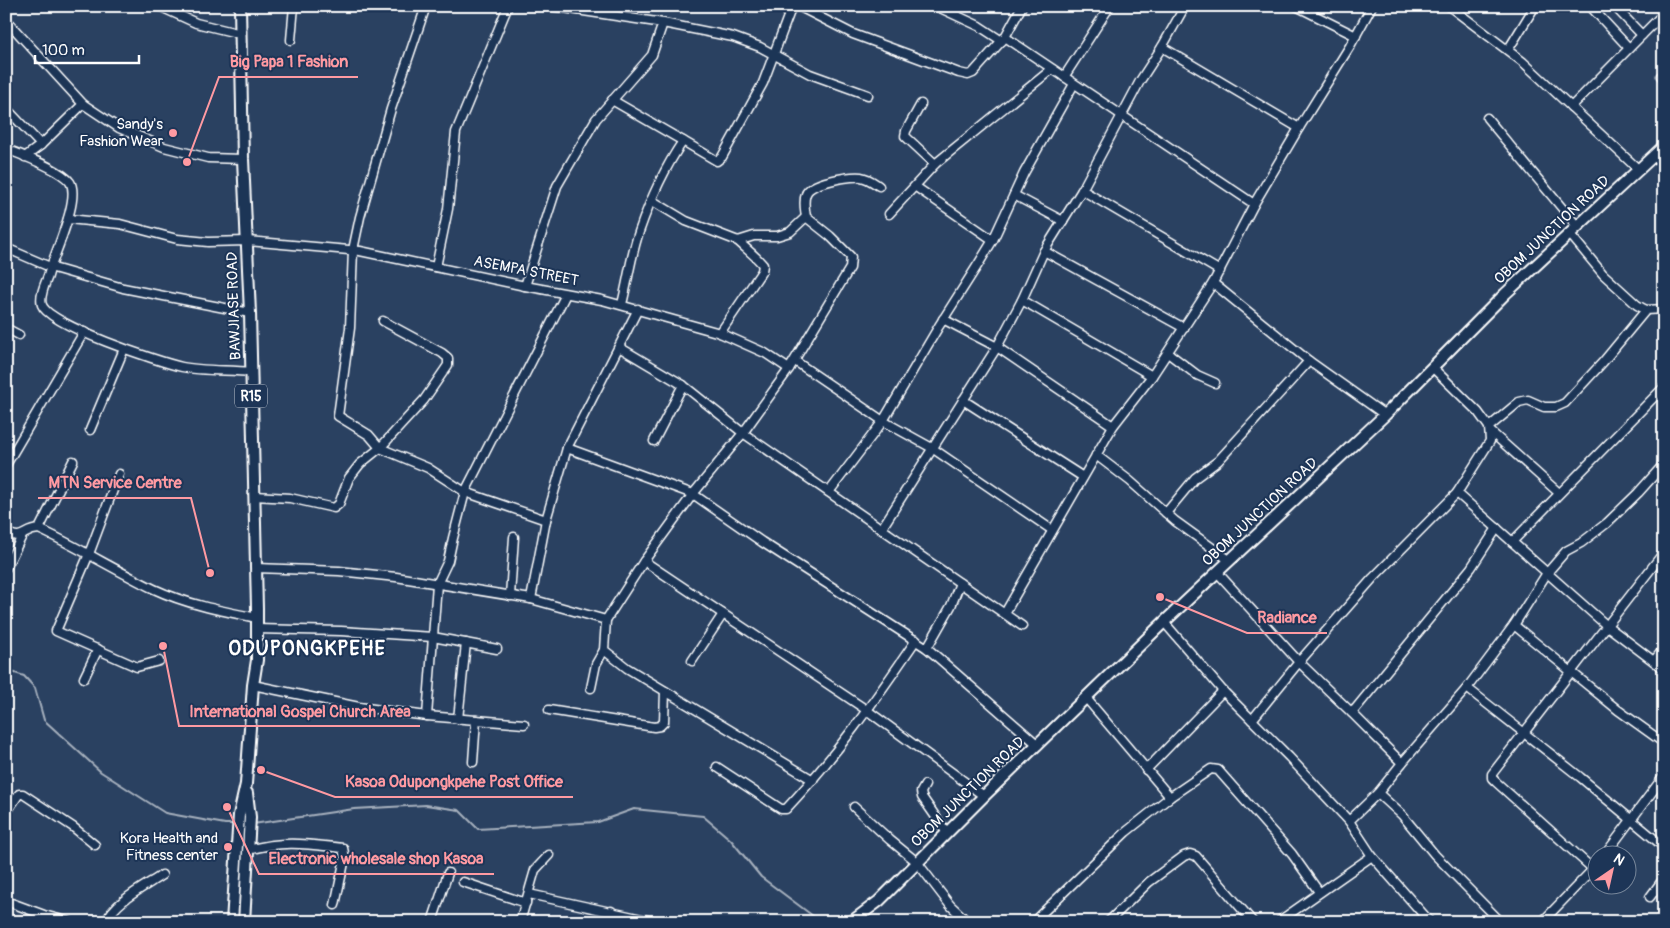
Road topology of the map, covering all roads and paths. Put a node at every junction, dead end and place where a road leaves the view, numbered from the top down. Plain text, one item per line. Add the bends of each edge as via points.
1 (159, 6) edge
2 (240, 6) edge
3 (246, 6) edge
4 (294, 6) edge
5 (426, 6) edge
6 (508, 6) edge
7 (550, 6) edge
8 (792, 6) edge
9 (798, 6) edge
10 (936, 6) edge
11 (1022, 6) edge
12 (1110, 6) edge
13 (1185, 6) edge
14 (1296, 6) edge
15 (1372, 6) edge
16 (1535, 6) edge
17 (1590, 6) edge
18 (1451, 7) edge
19 (1616, 7) edge
20 (1664, 13) edge
21 (1603, 19) junction
22 (6, 20) edge
23 (663, 23) junction
24 (241, 34) junction
25 (1642, 35) junction
26 (1356, 36) junction
27 (1003, 39) junction
28 (291, 40) dead end
29 (1162, 48) junction
30 (1629, 48) junction
31 (1508, 50) junction
32 (773, 55) junction
33 (1052, 69) junction
34 (1064, 77) junction
35 (1074, 84) junction
36 (868, 95) dead end
37 (612, 100) junction
38 (83, 104) junction
39 (921, 104) dead end
40 (1571, 107) junction
41 (6, 108) edge
42 (1122, 116) junction
43 (1487, 118) dead end
44 (1299, 128) junction
45 (683, 141) junction
46 (41, 145) junction
47 (1664, 146) edge
48 (6, 149) edge
49 (25, 156) junction
50 (244, 159) junction
51 (935, 164) junction
52 (1639, 170) junction
53 (879, 186) dead end
54 (916, 186) junction
55 (1082, 190) junction
56 (1014, 195) junction
57 (651, 200) junction
58 (1254, 204) junction
59 (890, 214) dead end
60 (806, 217) junction
61 (68, 219) junction
62 (1063, 221) junction
63 (1573, 230) junction
64 (992, 240) junction
65 (247, 241) junction
66 (738, 241) junction
67 (6, 248) edge
68 (353, 250) junction
69 (1044, 251) junction
70 (50, 267) junction
71 (436, 267) junction
72 (1220, 271) junction
73 (1213, 283) junction
74 (525, 286) junction
75 (566, 294) junction
76 (1022, 300) junction
77 (622, 304) junction
78 (1664, 309) edge
79 (638, 310) junction
80 (1646, 310) junction
81 (250, 313) junction
82 (944, 319) junction
83 (383, 321) dead end
84 (6, 328) edge
85 (1184, 328) junction
86 (84, 332) junction
87 (720, 333) junction
88 (19, 335) dead end
89 (619, 347) junction
90 (997, 347) junction
91 (124, 349) junction
92 (1168, 352) junction
93 (795, 361) junction
94 (1309, 361) junction
95 (1432, 367) junction
96 (789, 370) junction
97 (250, 372) junction
98 (1152, 376) junction
99 (1215, 382) dead end
100 (683, 385) junction
101 (1664, 387) edge
102 (963, 400) junction
103 (1385, 416) junction
104 (883, 422) junction
105 (1113, 426) junction
106 (1490, 429) junction
107 (90, 430) dead end
108 (743, 433) junction
109 (654, 441) dead end
110 (380, 448) junction
111 (567, 448) junction
112 (932, 448) junction
113 (1096, 455) junction
114 (73, 461) dead end
115 (1664, 464) edge
116 (6, 465) edge
117 (119, 474) dead end
118 (1083, 477) junction
119 (465, 492) junction
120 (830, 492) junction
121 (1457, 493) junction
122 (1559, 493) junction
123 (694, 494) junction
124 (254, 496) junction
125 (1166, 513) junction
126 (546, 520) junction
127 (882, 528) junction
128 (1497, 528) junction
129 (39, 529) junction
130 (1052, 530) junction
131 (6, 532) edge
132 (22, 536) junction
133 (514, 536) dead end
134 (1512, 542) junction
135 (1664, 552) edge
136 (89, 554) junction
137 (1229, 560) junction
138 (644, 561) junction
139 (6, 568) edge
140 (256, 568) junction
141 (1217, 572) junction
142 (1547, 573) junction
143 (437, 584) junction
144 (960, 584) junction
145 (510, 596) junction
146 (531, 599) junction
147 (1004, 613) junction
148 (722, 614) junction
149 (606, 620) junction
150 (1164, 622) junction
151 (256, 623) junction
152 (1514, 625) junction
153 (1606, 625) junction
154 (1022, 626) dead end
155 (433, 637) junction
156 (916, 640) junction
157 (466, 643) junction
158 (927, 648) junction
159 (1664, 648) edge
160 (98, 649) junction
161 (497, 649) dead end
162 (604, 650) junction
163 (160, 661) dead end
164 (692, 661) dead end
165 (1654, 661) junction
166 (1298, 662) junction
167 (1664, 669) edge
168 (1572, 671) junction
169 (84, 678) dead end
170 (253, 685) junction
171 (591, 688) dead end
172 (1468, 688) junction
173 (665, 691) junction
174 (1223, 691) junction
175 (1086, 698) junction
176 (548, 710) dead end
177 (868, 711) junction
178 (1352, 713) junction
179 (427, 716) junction
180 (458, 719) junction
181 (476, 720) junction
182 (1252, 720) junction
183 (524, 724) dead end
184 (1523, 733) junction
185 (1664, 743) edge
186 (1038, 745) junction
187 (473, 762) dead end
188 (1402, 763) junction
189 (717, 767) dead end
190 (1146, 770) junction
191 (1664, 776) edge
192 (813, 780) junction
193 (925, 785) dead end
194 (1378, 793) junction
195 (984, 796) junction
196 (1170, 798) junction
197 (854, 807) dead end
198 (6, 813) edge
199 (245, 816) junction
200 (1632, 820) junction
201 (1349, 821) junction
202 (947, 833) junction
203 (95, 845) dead end
204 (1612, 846) edge
205 (1664, 847) edge
206 (248, 850) junction
207 (549, 855) dead end
208 (1372, 856) junction
209 (1588, 861) edge
210 (917, 862) junction
211 (448, 873) dead end
212 (1588, 874) edge
213 (162, 875) dead end
214 (1664, 878) edge
215 (463, 882) dead end
216 (1319, 892) junction
217 (529, 894) junction
218 (1650, 897) dead end
219 (6, 901) edge
220 (879, 901) junction
221 (526, 903) junction
222 (335, 905) dead end
223 (610, 911) junction
224 (70, 922) edge
225 (106, 922) edge
226 (232, 922) edge
227 (244, 922) edge
228 (432, 922) edge
229 (520, 922) edge
230 (607, 922) edge
231 (656, 922) edge
232 (851, 922) edge
233 (864, 922) edge
234 (968, 922) edge
235 (1033, 922) edge
236 (1108, 922) edge
237 (1253, 922) edge
238 (1278, 922) edge
239 (1430, 922) edge
240 (1500, 922) edge
241 (1542, 922) edge

1 - 24 street via 196,23
2 - 3 street
2 - 24 main road, BAWJIASE ROAD / R15
4 - 28 street
5 - 68 street via 391,109
6 - 71 street via 456,132 448,209
7 - 23 street
8 - 32 street
9 - 27 street via 853,34 968,75 973,74
10 - 27 street
11 - 27 street
12 - 34 street
13 - 29 street
14 - 26 street
15 - 26 street
16 - 31 street
17 - 21 street
18 - 31 street
19 - 21 street
19 - 25 street
20 - 25 street
21 - 30 street
22 - 38 street
23 - 32 street via 733,37
23 - 37 street via 652,54
24 - 50 main road, BAWJIASE ROAD / R15
25 - 30 street
26 - 44 street
27 - 33 street
29 - 42 street
29 - 44 street
30 - 40 street
31 - 40 street
32 - 36 street via 810,74
32 - 45 street via 763,83 722,157 717,161 711,159
33 - 34 street
33 - 51 street
34 - 35 street
35 - 42 street
35 - 56 street
37 - 45 street
37 - 74 street via 596,119 557,186
38 - 46 street
38 - 50 street via 119,128 164,147 208,158
39 - 51 street via 906,136
40 - 52 street
41 - 46 street
42 - 55 street
42 - 58 street
43 - 63 street
44 - 58 street
45 - 57 street
46 - 49 street
47 - 52 main road, OBOM JUNCTION ROAD
48 - 49 street
49 - 61 street via 70,182 72,198
50 - 65 main road, BAWJIASE ROAD / R15
51 - 54 street
52 - 63 main road, OBOM JUNCTION ROAD
53 - 60 street via 860,177 818,184 806,193
54 - 59 street
54 - 64 street
55 - 62 street
55 - 72 street
56 - 62 street
56 - 64 street
57 - 66 street via 686,221
57 - 77 street via 638,234
58 - 72 street
60 - 66 street via 790,232
60 - 93 street via 851,257 850,268
61 - 65 street, ASEMPA STREET via 120,224 177,239
61 - 70 street
62 - 69 street
63 - 80 street via 1603,274
63 - 95 main road, OBOM JUNCTION ROAD
64 - 82 street
65 - 68 street, ASEMPA STREET
65 - 81 main road, BAWJIASE ROAD / R15
66 - 87 street via 759,260 763,265 762,271
67 - 70 street
68 - 71 street, ASEMPA STREET
68 - 110 street via 350,328 338,416 369,435
69 - 76 street
69 - 85 street
70 - 81 street via 123,288
70 - 86 street via 41,300 44,309
71 - 74 street, ASEMPA STREET
72 - 73 street
73 - 85 street
73 - 94 street
74 - 75 street, ASEMPA STREET
75 - 77 street, ASEMPA STREET
75 - 119 street
76 - 90 street
76 - 98 street
77 - 79 street, ASEMPA STREET
78 - 80 street
79 - 87 street, ASEMPA STREET
79 - 89 street
80 - 106 street via 1565,402 1556,407 1544,407 1528,400 1519,402
81 - 97 main road, BAWJIASE ROAD / R15
82 - 90 street
82 - 104 street
83 - 110 street via 442,353 448,358 448,365 424,400
84 - 88 street
85 - 92 street
86 - 91 street
86 - 116 street
87 - 96 street, ASEMPA STREET via 765,353
89 - 100 street
89 - 111 street
90 - 102 street
90 - 105 street
91 - 97 street via 184,368
91 - 107 street
92 - 98 street
92 - 99 street via 1197,375
93 - 96 street
93 - 104 street
94 - 103 street
94 - 125 street via 1218,461 1195,478
95 - 103 main road, OBOM JUNCTION ROAD
95 - 106 street via 1478,412
96 - 108 street
97 - 124 main road, BAWJIASE ROAD / R15
98 - 105 street
100 - 108 street
100 - 109 street
101 - 122 street
102 - 112 street
102 - 118 street
103 - 137 main road, OBOM JUNCTION ROAD
104 - 112 street
104 - 120 street
105 - 113 street
106 - 121 street via 1490,441
106 - 122 street
108 - 120 street
108 - 123 street
110 - 119 street via 428,468
110 - 124 street via 354,471 334,508 290,498
111 - 123 street
111 - 126 street
112 - 127 street
112 - 130 street
113 - 118 street
113 - 125 street
114 - 129 street
115 - 142 street via 1607,523 1566,551
117 - 136 street
118 - 130 street
119 - 126 street
119 - 143 street via 448,562
120 - 127 street
121 - 128 street
121 - 166 street via 1373,578
122 - 134 street
123 - 138 street
123 - 156 street via 762,542
124 - 140 main road, BAWJIASE ROAD / R15
125 - 137 street
126 - 146 street
127 - 144 street
128 - 134 street
128 - 178 street via 1471,568
129 - 132 street
129 - 136 street
130 - 147 street
131 - 132 street via 15,537
132 - 139 street
133 - 145 street
134 - 142 street
135 - 153 street
136 - 151 street via 155,589
136 - 160 street via 56,631
137 - 141 main road, OBOM JUNCTION ROAD
138 - 148 street
138 - 149 street
140 - 143 street via 339,571
140 - 151 main road, BAWJIASE ROAD / R15
141 - 150 main road, OBOM JUNCTION ROAD
141 - 166 street
142 - 152 street
142 - 153 street
143 - 145 street
143 - 155 street
144 - 147 street
144 - 158 street
145 - 146 street
146 - 149 street
147 - 154 street
148 - 164 street
148 - 177 street
149 - 162 street
150 - 174 street
150 - 175 main road, OBOM JUNCTION ROAD
151 - 155 street
151 - 170 main road, BAWJIASE ROAD / R15 via 257,660
152 - 168 street
152 - 172 street
153 - 165 street
153 - 168 street
155 - 157 street
155 - 179 street
156 - 158 street
156 - 177 street
157 - 161 street
157 - 180 street
158 - 186 street
159 - 165 street
160 - 163 street via 137,668
160 - 169 street
162 - 171 street via 596,664
162 - 173 street
165 - 167 street
166 - 178 street
166 - 182 street
168 - 184 street
168 - 185 street
170 - 179 street via 359,707
170 - 199 main road, BAWJIASE ROAD / R15
172 - 184 street
172 - 188 street
173 - 176 street via 664,722 654,727
173 - 192 street
174 - 182 street
174 - 190 street
175 - 186 main road, OBOM JUNCTION ROAD
175 - 190 street
177 - 192 street
177 - 195 street
178 - 188 street
179 - 180 street
180 - 181 street
181 - 183 street
181 - 187 street
182 - 201 street
184 - 200 street
184 - 209 street via 1492,778
186 - 195 main road, OBOM JUNCTION ROAD
188 - 194 street
189 - 192 street via 781,809 786,809
190 - 196 street
191 - 200 street
193 - 202 street via 922,797
194 - 201 street
194 - 240 street
195 - 202 main road, OBOM JUNCTION ROAD
196 - 216 street via 1210,769 1218,770 1292,854
196 - 235 street via 1126,832
197 - 210 street
198 - 203 street via 19,794 23,794
199 - 206 main road, BAWJIASE ROAD / R15
199 - 226 main road, BAWJIASE ROAD / R15 via 238,831
200 - 204 street
200 - 205 street
201 - 208 street
202 - 210 main road, OBOM JUNCTION ROAD
206 - 222 street via 293,842 342,848 345,858
206 - 227 main road, BAWJIASE ROAD / R15
207 - 217 street via 535,870
208 - 216 street
208 - 239 street
210 - 220 main road, OBOM JUNCTION ROAD
210 - 234 street
211 - 228 street
212 - 241 street
213 - 225 street via 117,906
214 - 218 street
215 - 221 street
216 - 238 street
217 - 221 street
217 - 223 street
219 - 224 street
220 - 232 main road, OBOM JUNCTION ROAD
220 - 233 main road, OBOM JUNCTION ROAD
221 - 229 street
223 - 230 street
223 - 231 street
236 - 237 street via 1149,882 1190,854 1196,856

